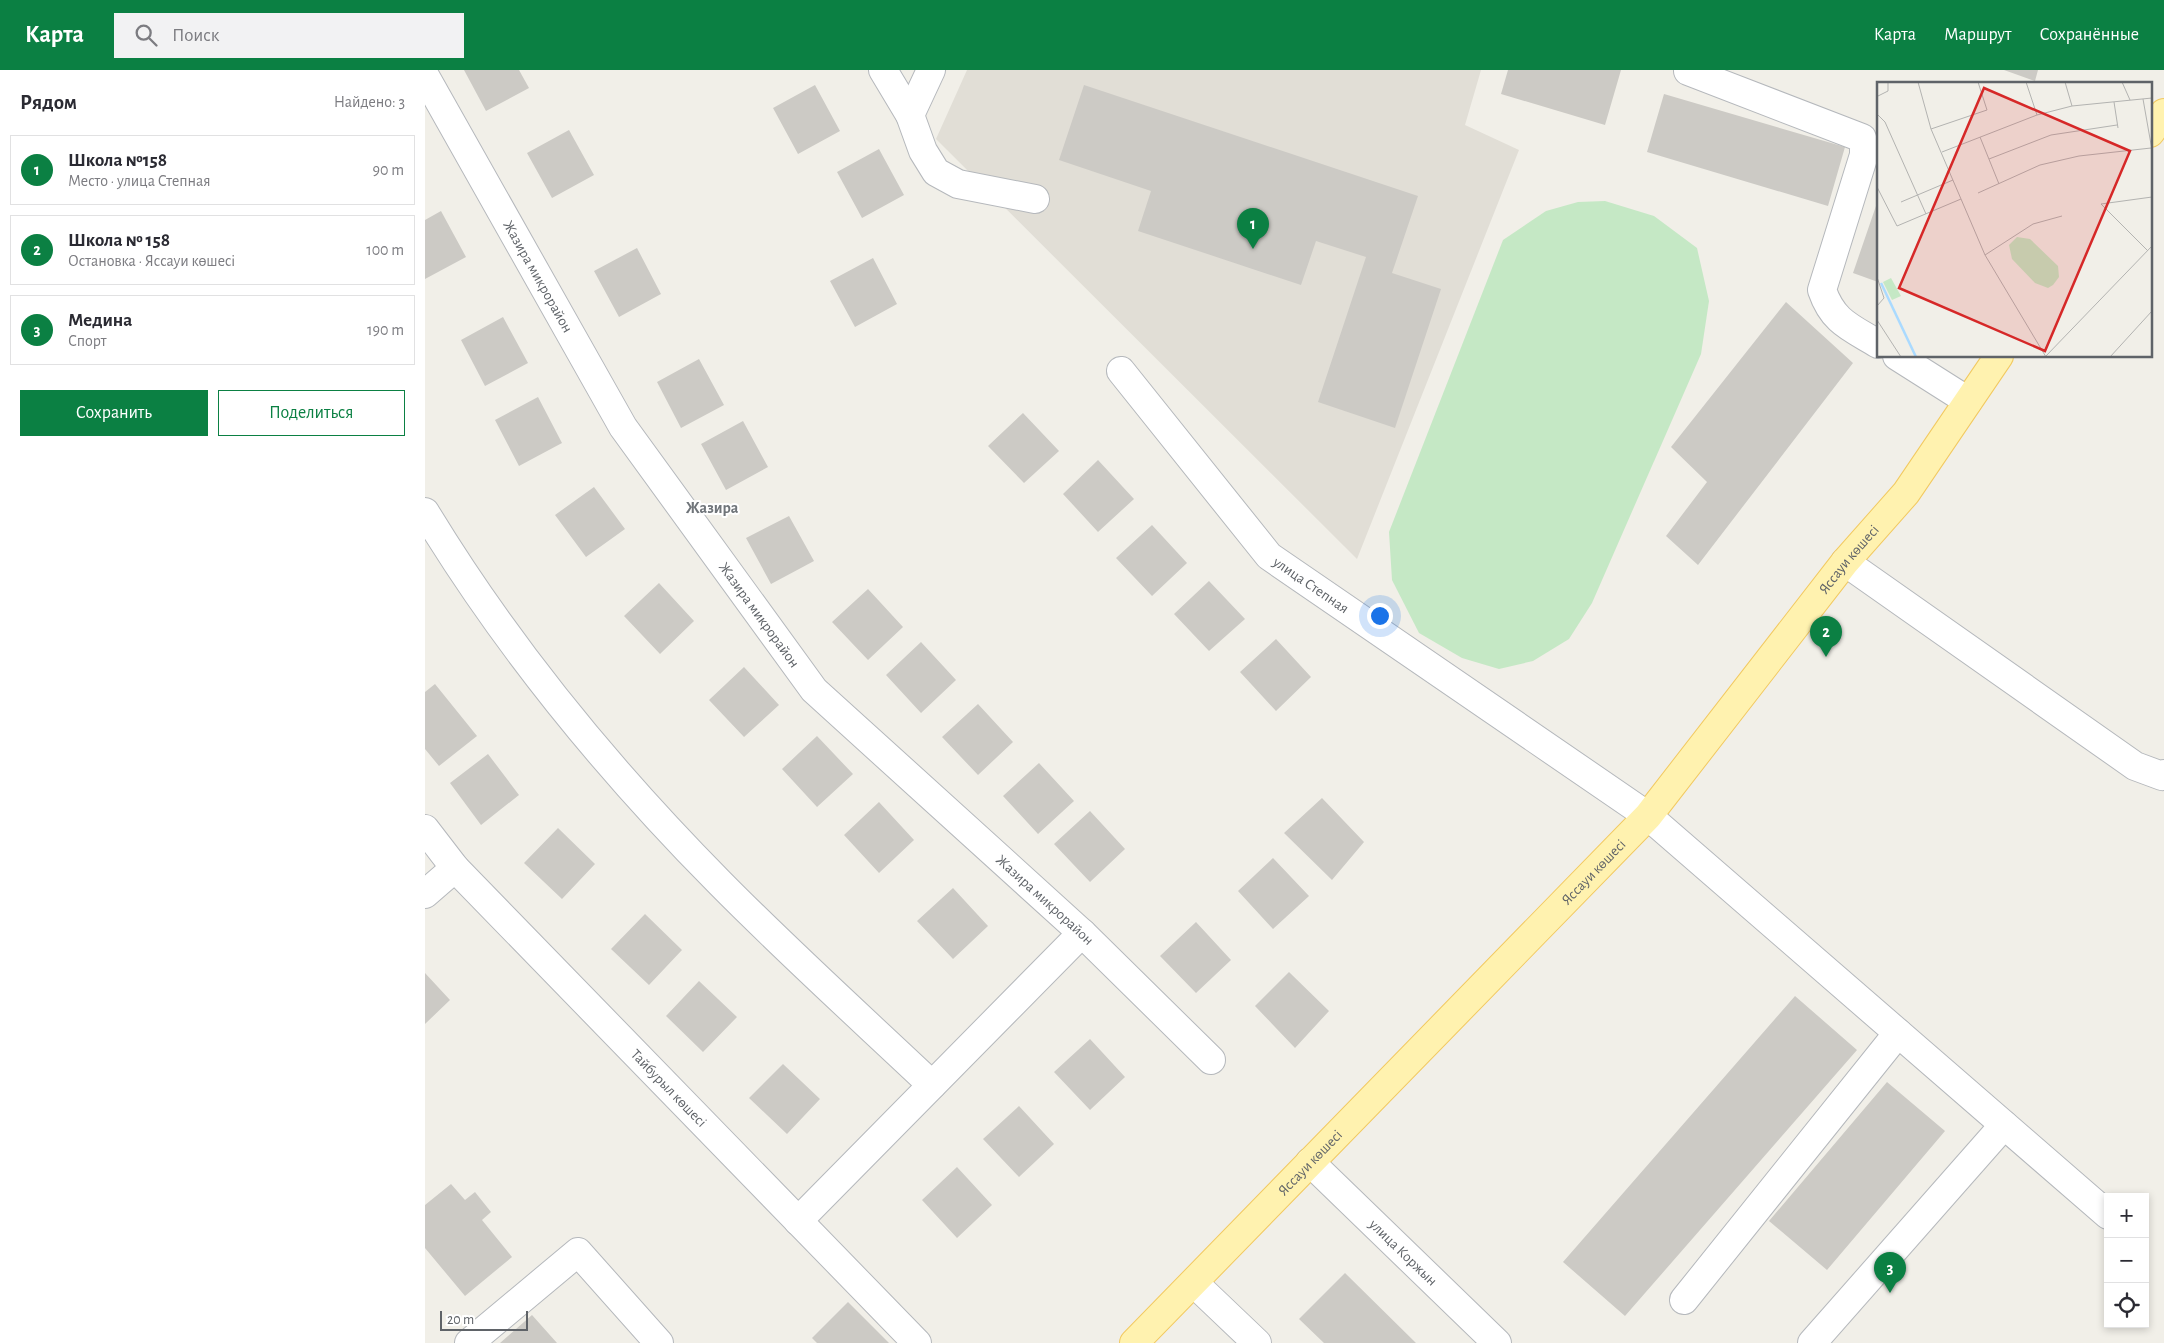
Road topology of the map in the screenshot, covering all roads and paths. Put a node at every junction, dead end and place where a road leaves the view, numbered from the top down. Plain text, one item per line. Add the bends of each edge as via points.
1 (883, 70) edge
2 (931, 70) edge
3 (1688, 72) dead end
4 (425, 76) edge
5 (2164, 113) edge
6 (909, 114) junction
7 (2151, 132) edge
8 (1035, 199) dead end
9 (1877, 343) edge
10 (1900, 358) edge
11 (1998, 358) edge
12 (1121, 371) dead end
13 (1968, 401) junction
14 (425, 512) edge
15 (1845, 562) junction
16 (2164, 774) edge
17 (1648, 816) junction
18 (425, 829) edge
19 (455, 868) junction
20 (425, 894) edge
21 (1082, 933) junction
22 (1898, 1033) junction
23 (1211, 1060) dead end
24 (932, 1085) junction
25 (2004, 1125) junction
26 (1310, 1162) junction
27 (2104, 1212) edge
28 (798, 1221) junction
29 (1194, 1283) junction
30 (1683, 1300) dead end
31 (469, 1343) edge
32 (659, 1343) edge
33 (917, 1343) edge
34 (1134, 1343) edge
35 (1257, 1343) edge
36 (1497, 1343) edge
37 (1812, 1343) edge

1 - 6 street
2 - 6 street
3 - 9 street via 1862,138 1864,156 1822,290 1828,307 1840,320
4 - 21 street, Жазира микрорайон via 623,427 814,690
5 - 7 main road
6 - 8 street via 923,151 936,172 958,184
10 - 13 street
11 - 13 main road, Яссауи көшесі
12 - 17 street, улица Степная via 1269,556
13 - 15 main road, Яссауи көшесі via 1906,493
14 - 24 street via 479,595 601,755 720,882
15 - 16 street via 2135,766
15 - 17 main road, Яссауи көшесі
17 - 22 street, улица Степная
17 - 26 main road, Яссауи көшесі
18 - 19 street, Тайбурыл көшесі
19 - 20 street
19 - 28 street, Тайбурыл көшесі
21 - 23 street, Жазира микрорайон
21 - 24 street
22 - 25 street, улица Степная
22 - 30 street
24 - 28 street
25 - 27 street, улица Степная
25 - 37 street
26 - 29 main road, Яссауи көшесі
26 - 36 street, улица Коржын
28 - 33 street, Тайбурыл көшесі
29 - 34 main road, Яссауи көшесі
29 - 35 street
31 - 32 street via 578,1252

